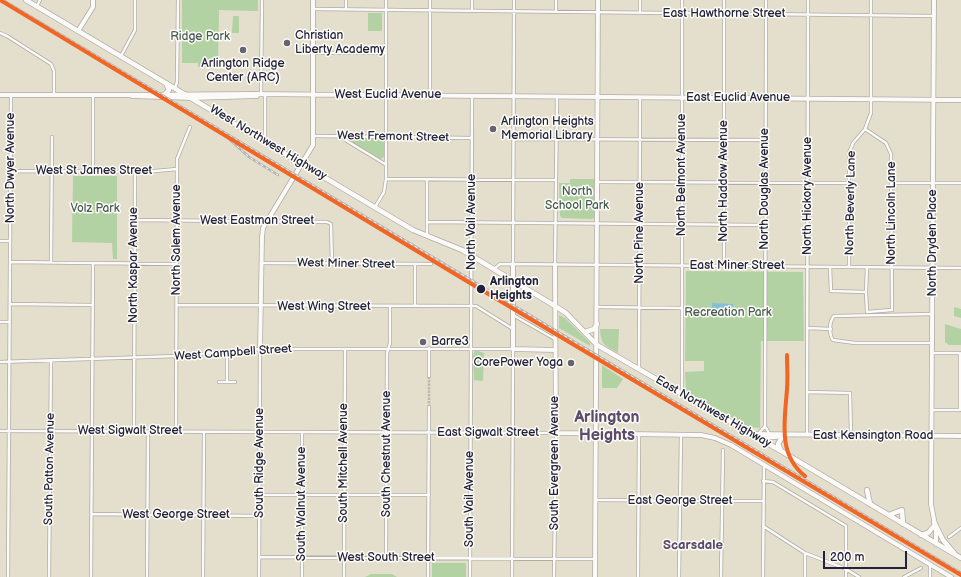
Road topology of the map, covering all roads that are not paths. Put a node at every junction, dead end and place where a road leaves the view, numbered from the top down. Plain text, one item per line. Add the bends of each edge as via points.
1 (26, 0) edge
2 (40, 0) edge
3 (93, 0) edge
4 (135, 0) edge
5 (178, 0) edge
6 (262, 0) edge
7 (313, 0) edge
8 (346, 0) edge
9 (386, 0) edge
10 (430, 0) edge
11 (472, 0) edge
12 (514, 0) edge
13 (556, 0) edge
14 (598, 0) edge
15 (640, 0) edge
16 (682, 0) edge
17 (724, 0) edge
18 (766, 0) edge
19 (808, 0) edge
20 (871, 0) edge
21 (934, 0) edge
22 (36, 6) junction
23 (313, 9) junction
24 (346, 9) junction
25 (386, 9) junction
26 (430, 10) junction
27 (472, 10) junction
28 (514, 10) junction
29 (556, 11) junction
30 (598, 11) junction
31 (640, 13) junction
32 (682, 14) junction
33 (724, 14) junction
34 (766, 14) junction
35 (808, 14) junction
36 (871, 15) junction
37 (934, 16) junction
38 (78, 31) junction
39 (0, 33) edge
40 (313, 53) junction
41 (386, 53) junction
42 (121, 56) junction
43 (165, 82) junction
44 (175, 88) junction
45 (184, 93) junction
46 (165, 94) junction
47 (0, 95) edge
48 (12, 95) junction
49 (54, 95) junction
50 (93, 95) junction
51 (124, 95) junction
52 (263, 95) junction
53 (313, 95) junction
54 (386, 95) junction
55 (430, 96) junction
56 (472, 96) junction
57 (514, 96) junction
58 (557, 96) junction
59 (598, 97) junction
60 (640, 97) junction
61 (192, 98) junction
62 (683, 98) junction
63 (724, 98) junction
64 (766, 98) junction
65 (808, 98) junction
66 (870, 99) junction
67 (934, 100) junction
68 (961, 100) edge
69 (190, 127) dead end
70 (865, 129) junction
71 (313, 136) junction
72 (52, 137) dead end
73 (343, 137) junction
74 (386, 137) junction
75 (472, 138) junction
76 (514, 139) junction
77 (557, 139) junction
78 (598, 139) junction
79 (641, 139) junction
80 (683, 140) junction
81 (724, 140) junction
82 (765, 140) junction
83 (265, 141) junction
84 (302, 164) junction
85 (385, 164) junction
86 (177, 170) junction
87 (11, 171) junction
88 (52, 171) junction
89 (93, 171) junction
90 (135, 172) junction
91 (386, 179) junction
92 (427, 180) junction
93 (472, 180) junction
94 (514, 180) junction
95 (556, 180) junction
96 (598, 182) junction
97 (640, 182) junction
98 (682, 182) junction
99 (724, 182) junction
100 (765, 182) junction
101 (808, 182) junction
102 (850, 182) junction
103 (892, 183) junction
104 (933, 183) junction
105 (961, 183) edge
106 (375, 207) junction
107 (134, 220) junction
108 (177, 220) junction
109 (267, 222) junction
110 (427, 222) junction
111 (472, 222) junction
112 (514, 222) junction
113 (556, 223) junction
114 (598, 223) junction
115 (640, 224) junction
116 (682, 224) junction
117 (723, 224) junction
118 (765, 225) junction
119 (427, 237) junction
120 (0, 241) edge
121 (10, 241) junction
122 (472, 256) junction
123 (10, 262) junction
124 (51, 262) junction
125 (92, 263) junction
126 (262, 263) junction
127 (134, 264) junction
128 (177, 264) junction
129 (332, 264) junction
130 (415, 264) junction
131 (431, 264) dead end
132 (513, 264) junction
133 (555, 265) junction
134 (598, 265) junction
135 (640, 265) junction
136 (682, 266) junction
137 (724, 266) junction
138 (765, 266) junction
139 (808, 267) junction
140 (830, 267) junction
141 (849, 267) junction
142 (867, 267) junction
143 (892, 267) junction
144 (933, 268) junction
145 (961, 268) edge
146 (493, 269) junction
147 (513, 281) junction
148 (866, 292) junction
149 (10, 304) junction
150 (93, 305) junction
151 (177, 305) junction
152 (260, 306) junction
153 (415, 306) junction
154 (471, 306) junction
155 (555, 306) junction
156 (390, 307) junction
157 (598, 307) junction
158 (640, 308) junction
159 (682, 308) junction
160 (933, 314) junction
161 (513, 315) junction
162 (0, 322) edge
163 (10, 322) junction
164 (597, 324) junction
165 (808, 328) junction
166 (513, 329) junction
167 (831, 329) junction
168 (585, 332) junction
169 (555, 339) junction
170 (933, 343) junction
171 (597, 345) junction
172 (388, 348) junction
173 (429, 348) junction
174 (471, 348) junction
175 (260, 349) junction
176 (345, 349) junction
177 (513, 349) junction
178 (555, 350) junction
179 (227, 351) junction
180 (933, 352) junction
181 (176, 356) junction
182 (134, 358) junction
183 (93, 360) junction
184 (51, 361) junction
185 (0, 362) edge
186 (9, 362) junction
187 (639, 370) junction
188 (429, 376) tunnel mouth
189 (218, 382) dead end
190 (227, 382) junction
191 (235, 382) dead end
192 (808, 392) junction
193 (682, 394) junction
194 (429, 407) tunnel mouth
195 (933, 410) junction
196 (765, 426) junction
197 (0, 431) edge
198 (9, 431) junction
199 (51, 431) junction
200 (92, 431) junction
201 (134, 431) junction
202 (176, 431) junction
203 (148, 432) junction
204 (204, 432) junction
205 (260, 432) junction
206 (302, 432) junction
207 (344, 432) junction
208 (386, 432) junction
209 (429, 432) junction
210 (470, 432) junction
211 (512, 433) junction
212 (556, 433) junction
213 (769, 433) junction
214 (597, 434) junction
215 (640, 434) junction
216 (751, 434) junction
217 (759, 434) junction
218 (681, 435) junction
219 (806, 435) junction
220 (851, 435) junction
221 (783, 436) junction
222 (932, 436) junction
223 (961, 436) edge
224 (723, 450) dead end
225 (781, 451) junction
226 (764, 464) junction
227 (764, 481) junction
228 (868, 490) dead end
229 (260, 495) junction
230 (301, 495) junction
231 (344, 496) junction
232 (387, 496) junction
233 (429, 496) junction
234 (596, 500) junction
235 (639, 500) junction
236 (681, 501) junction
237 (722, 501) junction
238 (763, 501) junction
239 (870, 504) junction
240 (92, 514) junction
241 (148, 515) junction
242 (204, 515) junction
243 (889, 515) junction
244 (260, 516) junction
245 (904, 524) junction
246 (934, 524) junction
247 (763, 525) junction
248 (961, 528) edge
249 (921, 535) junction
250 (950, 537) dead end
251 (935, 544) junction
252 (805, 553) junction
253 (259, 557) junction
254 (959, 557) edge
255 (302, 558) junction
256 (344, 558) junction
257 (386, 559) junction
258 (428, 559) junction
259 (470, 559) junction
260 (512, 559) junction
261 (554, 559) junction
262 (595, 560) junction
263 (930, 565) junction
264 (921, 568) dead end
265 (846, 569) junction
266 (8, 577) edge
267 (49, 577) edge
268 (91, 577) edge
269 (147, 577) edge
270 (203, 577) edge
271 (259, 577) edge
272 (302, 577) edge
273 (344, 577) edge
274 (428, 577) edge
275 (470, 577) edge
276 (512, 577) edge
277 (554, 577) edge
278 (595, 577) edge
279 (638, 577) edge
280 (679, 577) edge
281 (721, 577) edge
282 (763, 577) edge
283 (805, 577) edge
284 (846, 577) edge
285 (859, 577) edge
286 (904, 577) edge
287 (930, 577) edge
288 (951, 577) edge

1 - 22 main road, West Northwest Highway
2 - 22 street
3 - 38 street via 93,7
4 - 42 street via 135,30
5 - 44 street via 178,82
6 - 52 street
7 - 23 street
8 - 24 street
9 - 25 street
10 - 26 street
11 - 27 street
12 - 28 street
13 - 29 street
14 - 30 street
15 - 31 street
16 - 32 street, North Belmont Avenue
17 - 33 street, North Haddow Avenue
18 - 34 street, North Douglas Avenue
19 - 35 street, North Hickory Avenue
20 - 36 street, North Beverly Lane
21 - 37 street, North Dryden Place
22 - 38 main road, West Northwest Highway
23 - 24 street, East Hawthorne Street
23 - 40 street
24 - 25 street, East Hawthorne Street
25 - 26 street, East Hawthorne Street
25 - 41 street
26 - 27 street, East Hawthorne Street
26 - 55 street
27 - 28 street, East Hawthorne Street
28 - 29 street, East Hawthorne Street
28 - 57 street
29 - 30 street, East Hawthorne Street
30 - 31 street, East Hawthorne Street
30 - 59 street
31 - 32 street, East Hawthorne Street
32 - 33 street, East Hawthorne Street
32 - 62 street, North Belmont Avenue
33 - 34 street, East Hawthorne Street
33 - 63 street, North Haddow Avenue
34 - 35 street, East Hawthorne Street
34 - 64 street, North Douglas Avenue
35 - 36 street, East Hawthorne Street
35 - 65 street, North Hickory Avenue
36 - 37 street, East Hawthorne Street
36 - 66 street, North Beverly Lane
37 - 67 street, North Dryden Place
38 - 42 main road, West Northwest Highway
39 - 49 street via 51,64 54,72
40 - 41 street
40 - 53 street
41 - 54 street
42 - 43 main road, West Northwest Highway
43 - 44 main road, West Northwest Highway
43 - 46 main road via 168,90
44 - 45 main road, West Northwest Highway
45 - 46 street, West Euclid Avenue
45 - 52 street, West Euclid Avenue
45 - 61 main road, West Northwest Highway
46 - 51 street, West Euclid Avenue
47 - 48 street, West Euclid Avenue
48 - 49 street, West Euclid Avenue
48 - 87 street, North Dwyer Avenue
49 - 50 street, West Euclid Avenue
50 - 51 street, West Euclid Avenue
50 - 89 street
51 - 61 street, West Euclid Avenue
52 - 53 street, West Euclid Avenue
52 - 61 street, West Euclid Avenue
52 - 83 street
53 - 54 street, West Euclid Avenue
53 - 71 street
54 - 55 street, West Euclid Avenue
54 - 74 street
55 - 56 street, West Euclid Avenue
56 - 57 street, West Euclid Avenue
56 - 75 street, North Vail Avenue
57 - 58 street, East Euclid Avenue
57 - 76 street
58 - 59 street, East Euclid Avenue
58 - 77 street
59 - 60 street, East Euclid Avenue
59 - 78 street
60 - 62 street, East Euclid Avenue
60 - 79 street, North Pine Avenue
61 - 83 main road, West Northwest Highway
62 - 63 street, East Euclid Avenue
62 - 80 street, North Belmont Avenue
63 - 64 street, East Euclid Avenue
63 - 81 street, North Haddow Avenue
64 - 65 street, East Euclid Avenue
64 - 82 street, North Douglas Avenue
65 - 66 street, East Euclid Avenue
65 - 101 street, North Hickory Avenue
66 - 67 street, East Euclid Avenue
66 - 70 street, North Beverly Lane via 871,112
67 - 68 street, East Euclid Avenue
67 - 104 street, North Dryden Place
69 - 86 street, North Salem Avenue via 177,155
70 - 102 street, North Beverly Lane via 850,149
70 - 103 street, North Lincoln Lane via 883,140 890,150
71 - 73 street, West Fremont Street
71 - 84 street via 312,147
72 - 88 street
73 - 74 street, West Fremont Street
73 - 85 street
74 - 75 street, West Fremont Street
74 - 85 street
75 - 93 street, North Vail Avenue
76 - 77 street
76 - 94 street
77 - 78 street
77 - 95 street
78 - 79 street
78 - 96 street
79 - 80 street
79 - 97 street, North Pine Avenue
80 - 81 street
80 - 98 street, North Belmont Avenue
81 - 82 street
81 - 99 street, North Haddow Avenue
82 - 100 street, North Douglas Avenue
83 - 84 main road, West Northwest Highway
84 - 106 main road, West Northwest Highway
84 - 109 street
85 - 91 street
86 - 90 street, West St James Street
86 - 108 street, North Salem Avenue
87 - 88 street, West St James Street
87 - 121 street, North Dwyer Avenue
88 - 89 street, West St James Street
88 - 124 street
89 - 90 street, West St James Street
90 - 107 street, North Kaspar Avenue
91 - 92 street
91 - 106 street via 384,192
92 - 93 street
92 - 110 street
93 - 94 street
93 - 111 street, North Vail Avenue
94 - 95 street
94 - 112 street
95 - 113 street
96 - 97 street
96 - 114 street
97 - 98 street
97 - 115 street, North Pine Avenue
98 - 99 street
98 - 116 street, North Belmont Avenue
99 - 100 street
99 - 117 street, North Haddow Avenue
100 - 101 street
100 - 118 street, North Douglas Avenue
101 - 102 street
101 - 139 street, North Hickory Avenue
102 - 141 street, North Beverly Lane
103 - 104 street
103 - 143 street, North Lincoln Lane
104 - 105 street
104 - 144 street, North Dryden Place
106 - 119 main road, West Northwest Highway
107 - 108 street, West Eastman Street
107 - 127 street, North Kaspar Avenue
108 - 109 street, West Eastman Street
108 - 128 street, North Salem Avenue
109 - 126 street via 262,233
109 - 129 street, West Eastman Street via 331,224
110 - 111 street
110 - 119 street
111 - 112 street
111 - 122 street, North Vail Avenue
112 - 113 street
112 - 132 street
113 - 114 street
113 - 133 street
114 - 115 street
114 - 134 street
115 - 116 street
115 - 135 street, North Pine Avenue
116 - 117 street
116 - 136 street, North Belmont Avenue
117 - 118 street
117 - 137 street, North Haddow Avenue
118 - 138 street, North Douglas Avenue
119 - 122 main road, West Northwest Highway
120 - 121 street
121 - 123 street, North Dwyer Avenue
122 - 146 main road, West Northwest Highway
122 - 154 street, North Vail Avenue
123 - 124 street
123 - 149 street, North Dwyer Avenue
124 - 125 street
125 - 127 street
125 - 150 street
126 - 129 street, West Miner Street
126 - 152 street
127 - 128 street
127 - 182 street, North Kaspar Avenue
128 - 151 street, North Salem Avenue
129 - 130 street, West Miner Street
130 - 131 street, West Miner Street
130 - 153 street
132 - 133 street, East Miner Street
132 - 146 street via 500,264
132 - 147 street
133 - 134 street, East Miner Street
133 - 155 street, South Evergreen Avenue
134 - 135 street, East Miner Street
134 - 157 street
135 - 136 street, East Miner Street
135 - 158 street, North Pine Avenue
136 - 137 street, East Miner Street
136 - 159 street, North Belmont Avenue
137 - 138 street, East Miner Street
138 - 139 street, East Miner Street
138 - 196 street, North Douglas Avenue
139 - 140 street, East Miner Street
139 - 165 street, North Hickory Avenue
140 - 141 street, East Miner Street
140 - 148 street via 831,291
141 - 142 street, East Miner Street
142 - 143 street, East Miner Street
142 - 148 street
143 - 144 street, East Miner Street
143 - 148 street, North Lincoln Lane via 892,310 867,312
144 - 145 street, East Miner Street
144 - 160 street, North Dryden Place
146 - 147 main road, West Northwest Highway
147 - 155 main road, East Northwest Highway
147 - 161 street
149 - 150 street
149 - 163 street, North Dwyer Avenue
150 - 183 street
151 - 152 street, West Wing Street
151 - 181 street, North Salem Avenue
152 - 156 street, West Wing Street
152 - 175 street
153 - 154 street, West Wing Street
153 - 156 street, West Wing Street
154 - 166 street via 476,306
154 - 174 street, North Vail Avenue
155 - 168 main road, East Northwest Highway
155 - 169 street, South Evergreen Avenue
156 - 172 street, South Chestnut Avenue
157 - 158 street
157 - 164 street
158 - 159 street
158 - 187 street, North Pine Avenue
159 - 193 street, North Belmont Avenue
160 - 167 street via 834,316 831,319
160 - 170 street, North Dryden Place
161 - 166 street
161 - 169 street
162 - 163 street
163 - 186 street, North Dwyer Avenue
164 - 168 main road via 594,329
164 - 171 street
165 - 167 street
165 - 192 street, North Hickory Avenue
166 - 177 street
167 - 170 street via 833,340 856,343
168 - 171 main road, East Northwest Highway
169 - 178 street, South Evergreen Avenue
170 - 180 street, North Dryden Place
171 - 187 main road, East Northwest Highway
171 - 214 street
172 - 173 street, West Campbell Street
172 - 176 street, West Campbell Street
172 - 208 street, South Chestnut Avenue
173 - 174 street, West Campbell Street
173 - 188 street
174 - 177 street, West Campbell Street
174 - 210 street, South Vail Avenue
175 - 176 street, West Campbell Street
175 - 179 street, West Campbell Street
175 - 205 street, South Ridge Avenue
176 - 207 street, South Mitchell Avenue
177 - 178 street
177 - 211 street
178 - 212 street, South Evergreen Avenue
179 - 181 street, West Campbell Street
179 - 190 street
180 - 195 street, North Dryden Place
180 - 195 street via 960,353 960,410
181 - 182 street, West Campbell Street
181 - 202 street, North Salem Avenue
182 - 183 street, West Campbell Street
182 - 201 street, North Kaspar Avenue
183 - 184 street, West Campbell Street
183 - 200 street
184 - 186 street, West Campbell Street
184 - 199 street, South Patton Avenue
185 - 186 street, West Campbell Street
186 - 198 street, North Dwyer Avenue
187 - 193 main road, East Northwest Highway
189 - 190 street
190 - 191 street
192 - 219 street, North Hickory Avenue
192 - 220 street via 850,392
193 - 216 main road, East Northwest Highway
194 - 209 street
195 - 222 street, North Dryden Place
196 - 213 street
196 - 217 street
197 - 198 street, West Sigwalt Street
198 - 199 street, West Sigwalt Street
198 - 266 street, North Dwyer Avenue
199 - 200 street, West Sigwalt Street
199 - 267 street, South Patton Avenue
200 - 201 street, West Sigwalt Street
200 - 240 street
201 - 203 street, West Sigwalt Street
202 - 203 street, West Sigwalt Street
202 - 204 street, West Sigwalt Street
203 - 241 street
204 - 205 street, West Sigwalt Street
204 - 242 street
205 - 206 street, East Sigwalt Street
205 - 229 street, South Ridge Avenue
206 - 207 street, East Sigwalt Street
206 - 230 street, South Walnut Avenue
207 - 208 street, East Sigwalt Street
207 - 231 street, South Mitchell Avenue
208 - 209 street, East Sigwalt Street
208 - 232 street, South Chestnut Avenue
209 - 210 street, East Sigwalt Street
209 - 233 street
210 - 211 street, East Sigwalt Street
210 - 259 street, South Vail Avenue
211 - 212 street, East Sigwalt Street
211 - 260 street
212 - 214 street, East Sigwalt Street
212 - 261 street, South Evergreen Avenue
213 - 217 street, East Kensington Road
213 - 221 street, East Kensington Road
214 - 215 street, East Sigwalt Street
214 - 234 street
215 - 218 street, East Sigwalt Street
215 - 235 street
216 - 217 street, East Kensington Road
216 - 221 street, East Kensington Road via 766,438
216 - 225 main road, East Northwest Highway
218 - 226 street, East Sigwalt Street via 715,438
218 - 236 street
219 - 220 street, East Kensington Road
219 - 221 street, East Kensington Road
220 - 222 street, East Kensington Road
221 - 225 main road via 778,444
222 - 223 street, East Kensington Road
222 - 246 street, North Dryden Place
224 - 237 street
225 - 239 main road, East Northwest Highway
226 - 227 street
226 - 263 street, East Sigwalt Street
227 - 238 street
227 - 265 street via 773,482 846,526
228 - 239 main road
229 - 230 street
229 - 244 street, South Ridge Avenue
230 - 231 street
230 - 255 street, South Walnut Avenue
231 - 232 street
231 - 256 street, South Mitchell Avenue
232 - 233 street
232 - 257 street, South Chestnut Avenue
233 - 258 street
234 - 235 street, East George Street
234 - 262 street
235 - 236 street, East George Street
235 - 279 street
236 - 237 street, East George Street
236 - 280 street
237 - 238 street, East George Street
237 - 281 street
238 - 247 street
239 - 243 main road, East Northwest Highway
240 - 241 street, West George Street
240 - 268 street
241 - 242 street, West George Street
241 - 269 street
242 - 244 street, West George Street
242 - 270 street
243 - 245 main road, East Northwest Highway
243 - 245 main road via 902,510
244 - 253 street, South Ridge Avenue
245 - 249 main road, East Northwest Highway
246 - 249 main road via 928,533
246 - 251 street, North Dryden Place
246 - 254 main road via 943,540
247 - 252 street
247 - 282 street
248 - 250 street
249 - 251 main road, East Northwest Highway
251 - 254 main road, East Northwest Highway
252 - 265 street
252 - 283 street
253 - 255 street, West South Street
253 - 271 street, South Ridge Avenue
255 - 256 street, West South Street
255 - 272 street, South Walnut Avenue
256 - 257 street, West South Street
256 - 273 street, South Mitchell Avenue
257 - 258 street, West South Street
258 - 259 street, West South Street
258 - 274 street
259 - 260 street, West South Street
259 - 275 street, South Vail Avenue
260 - 261 street, West South Street
260 - 276 street
261 - 262 street, West South Street
261 - 277 street, South Evergreen Avenue
262 - 278 street
263 - 287 street
263 - 288 street, East Sigwalt Street
264 - 286 street
265 - 284 street
265 - 285 street

